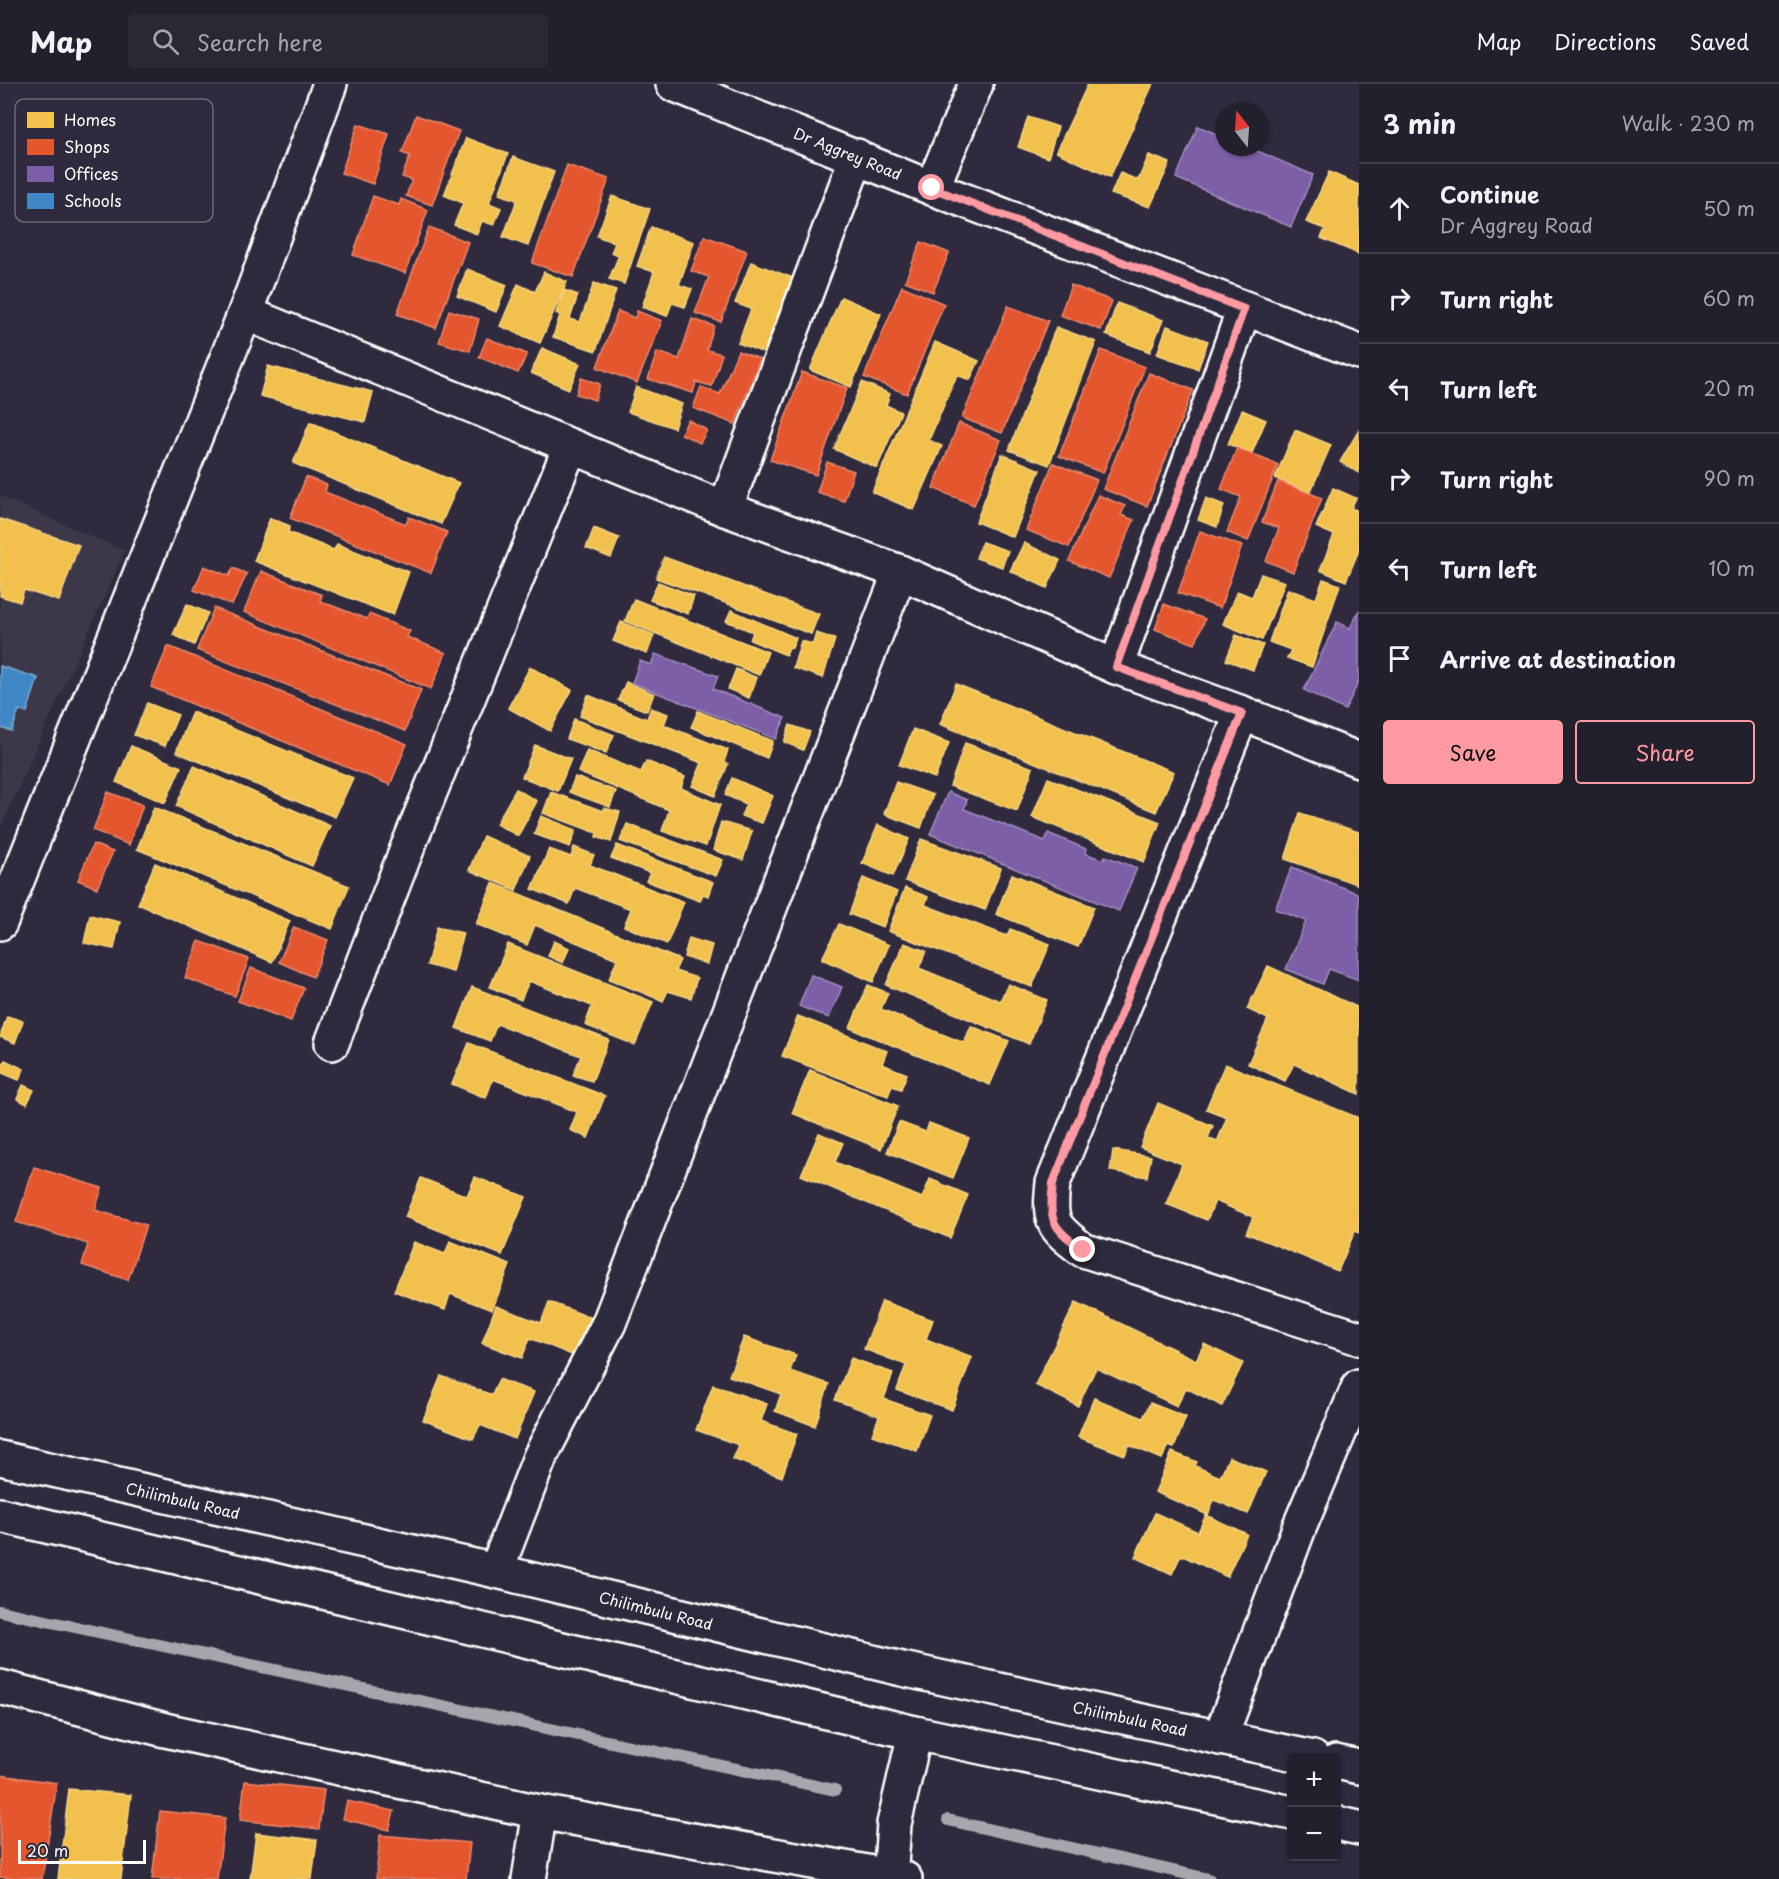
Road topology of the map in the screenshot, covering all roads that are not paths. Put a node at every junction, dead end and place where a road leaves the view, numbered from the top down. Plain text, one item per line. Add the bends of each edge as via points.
1 (330, 84) edge
2 (674, 84) edge
3 (976, 84) edge
4 (857, 156) junction
5 (932, 188) junction
6 (1244, 309) junction
7 (245, 313) junction
8 (1359, 352) edge
9 (570, 447) junction
10 (725, 509) junction
11 (900, 572) junction
12 (1116, 667) junction
13 (1242, 713) junction
14 (1359, 760) edge
15 (0, 923) edge
16 (332, 1043) dead end
17 (1359, 1338) edge
18 (1359, 1386) edge
19 (0, 1458) edge
20 (0, 1515) edge
21 (496, 1571) junction
22 (0, 1687) edge
23 (915, 1733) junction
24 (1220, 1738) junction
25 (1290, 1753) edge
26 (1341, 1763) edge
27 (1359, 1767) edge
28 (540, 1812) junction
29 (1287, 1812) edge
30 (1341, 1824) edge
31 (1359, 1828) edge
32 (895, 1878) edge
33 (530, 1879) edge

1 - 7 street
2 - 4 street, Dr Aggrey Road
3 - 5 street
4 - 5 street, Dr Aggrey Road
4 - 10 street
5 - 6 street, Dr Aggrey Road
6 - 8 street, Dr Aggrey Road
6 - 12 street
7 - 9 street
7 - 15 street
9 - 10 street
9 - 16 street
10 - 11 street
11 - 12 street
11 - 21 street via 609,1323 540,1458
12 - 13 street
13 - 14 street
13 - 17 street via 1053,1183 1050,1209 1058,1231 1083,1250
18 - 24 street via 1299,1528
19 - 21 street, Chilimbulu Road
20 - 23 street
21 - 24 street, Chilimbulu Road via 902,1669
22 - 28 street via 165,1730
23 - 29 street
23 - 32 street via 894,1824
24 - 25 street, Chilimbulu Road
26 - 27 street
28 - 32 street
28 - 33 street
30 - 31 street

